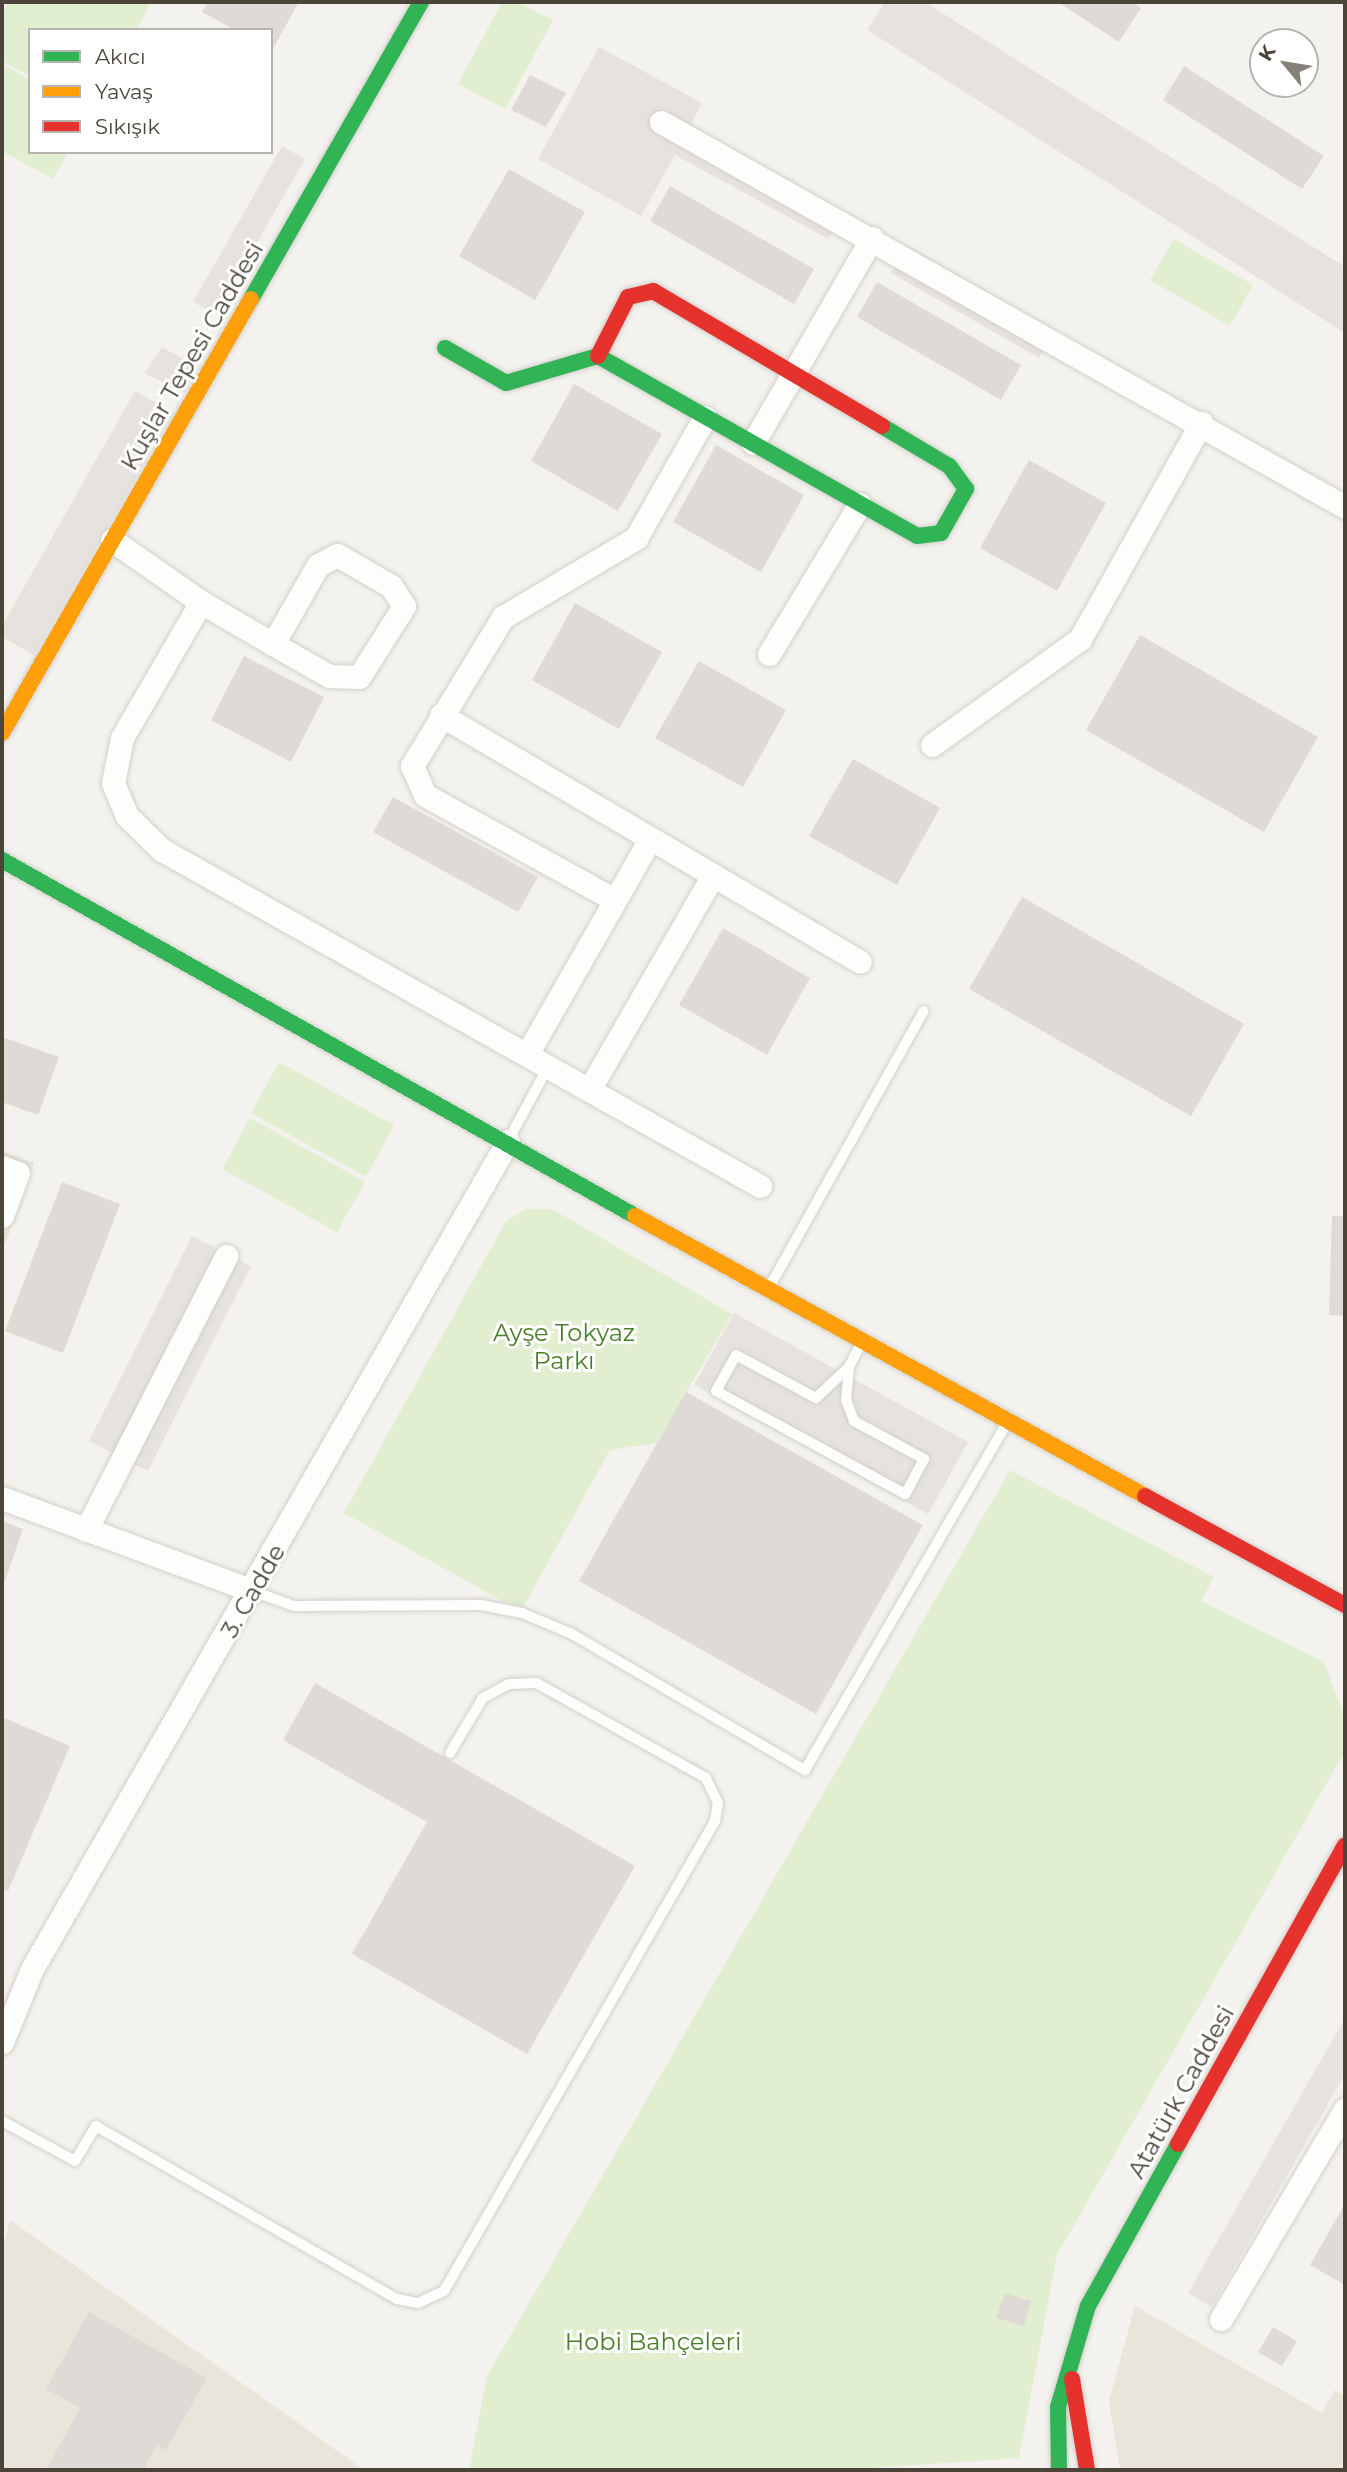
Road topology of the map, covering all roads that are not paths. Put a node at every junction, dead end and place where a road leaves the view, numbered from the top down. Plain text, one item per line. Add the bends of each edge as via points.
1 (421, 2) edge
2 (661, 122) dead end
3 (872, 238) junction
4 (445, 348) dead end
5 (598, 356) junction
6 (793, 374) junction
7 (705, 417) junction
8 (1201, 423) junction
9 (753, 443) junction
10 (860, 504) junction
11 (1345, 507) edge
12 (112, 540) junction
13 (201, 602) junction
14 (273, 644) junction
15 (769, 654) dead end
16 (441, 715) junction
17 (2, 733) edge
18 (932, 745) dead end
19 (650, 839) junction
20 (2, 860) edge
21 (713, 875) junction
22 (615, 900) junction
23 (860, 962) dead end
24 (924, 1011) dead end
25 (527, 1054) junction
26 (548, 1067) junction
27 (589, 1090) junction
28 (508, 1141) junction
29 (2, 1167) edge
30 (760, 1186) dead end
31 (2, 1216) edge
32 (226, 1256) dead end
33 (768, 1290) junction
34 (862, 1343) junction
35 (849, 1367) junction
36 (1008, 1422) junction
37 (2, 1498) edge
38 (86, 1530) junction
39 (253, 1591) junction
40 (1344, 1606) edge
41 (450, 1753) dead end
42 (1345, 1845) edge
43 (2, 2042) edge
44 (1344, 2116) edge
45 (2, 2121) edge
46 (1221, 2319) dead end
47 (1070, 2368) junction
48 (1059, 2470) edge
49 (1087, 2470) edge

1 - 12 street, Kuşlar Tepesi Caddesi
2 - 3 street
3 - 6 street
3 - 8 street
4 - 5 street via 506,383
5 - 6 street via 628,298 653,291
5 - 7 street
6 - 9 street
6 - 10 street via 949,466 966,489 940,533 917,536
7 - 9 street
7 - 16 street via 636,538 503,617
8 - 11 street
8 - 18 street via 1080,639
9 - 10 street
10 - 15 street
12 - 13 street
12 - 17 street, Kuşlar Tepesi Caddesi
13 - 14 street
13 - 25 street via 122,738 113,783 127,816 162,849
14 - 14 street via 318,565 337,555 390,586 404,606 359,677 329,676
16 - 19 street
16 - 22 street via 412,766 425,795
19 - 21 street
19 - 22 street
20 - 28 street
21 - 23 street
21 - 27 street
22 - 25 street
24 - 33 lane
25 - 26 street
26 - 27 street
26 - 28 lane
27 - 30 street
28 - 33 street
28 - 39 street, 3. Cadde
29 - 31 street via 18,1173
32 - 38 street
33 - 34 street
34 - 35 lane
34 - 36 street
35 - 35 lane via 816,1398 736,1355 716,1391 905,1494 925,1459 854,1421 846,1400
36 - 39 lane via 805,1770 531,1616 481,1605 294,1606
36 - 40 street
37 - 38 street
38 - 39 street
39 - 43 street, 3. Cadde via 32,1969
41 - 45 lane via 483,1698 509,1684 537,1683 706,1778 718,1803 715,1821 443,2291 418,2304 397,2299 96,2126 75,2161
42 - 47 street, Atatürk Caddesi via 1088,2306
44 - 46 street
47 - 48 street, Atatürk Caddesi via 1058,2407
47 - 49 street, Atatürk Caddesi

